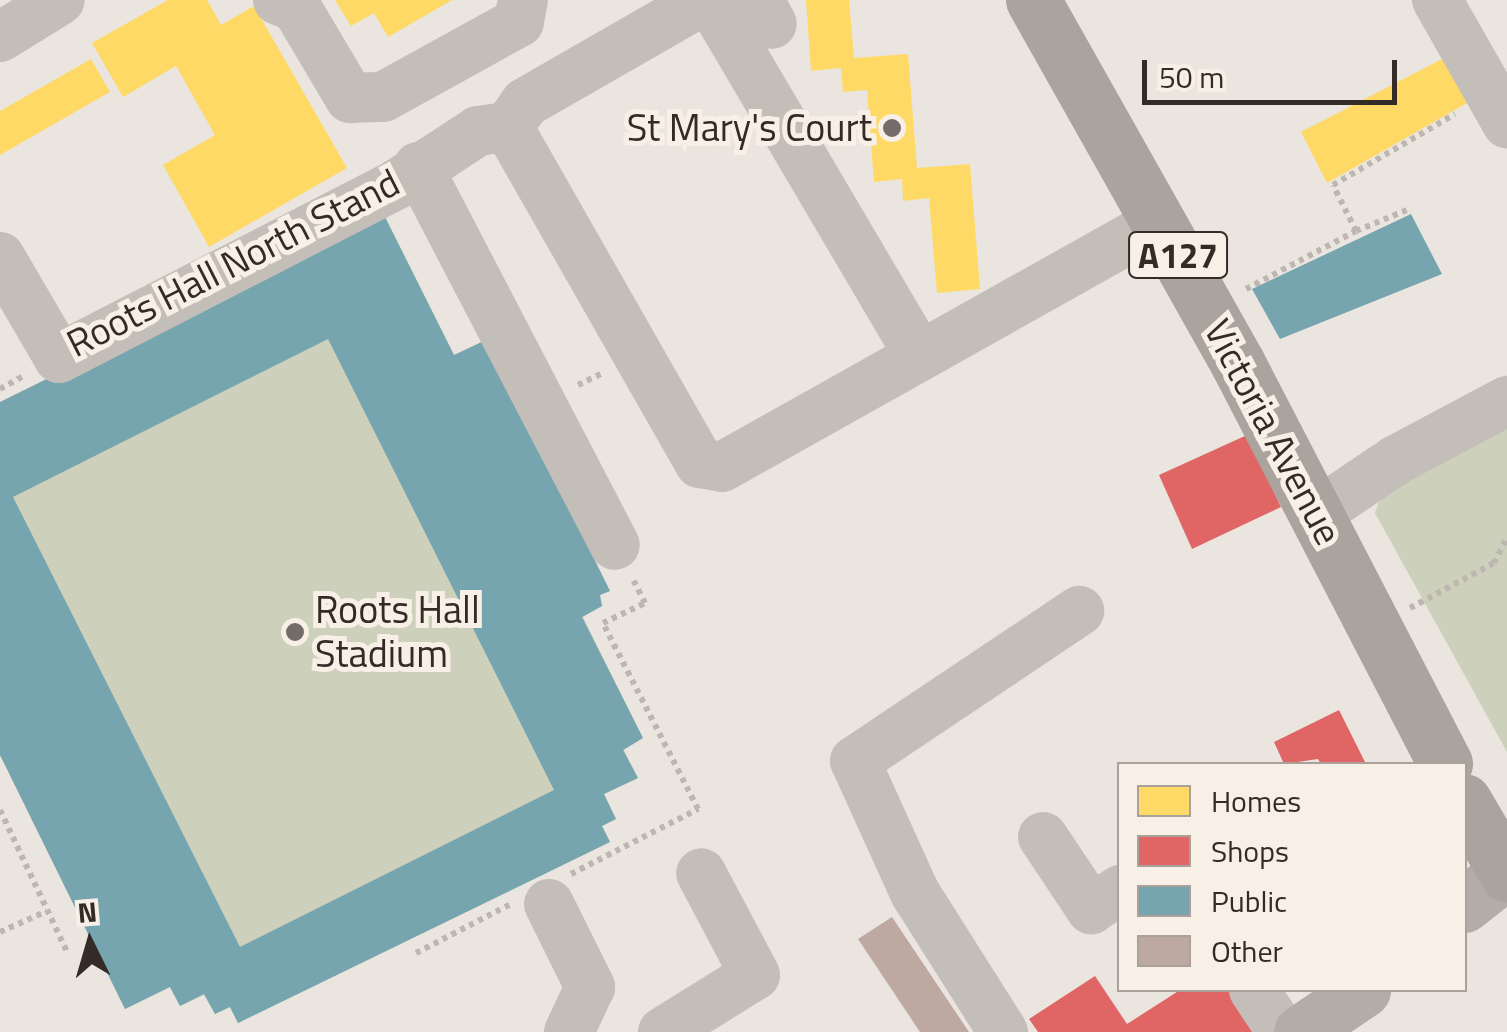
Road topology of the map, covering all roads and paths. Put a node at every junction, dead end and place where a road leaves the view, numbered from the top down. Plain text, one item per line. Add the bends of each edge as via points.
1 (60, 0) edge
2 (278, 0) edge
3 (523, 0) edge
4 (1033, 0) edge
5 (1445, 3) edge
6 (0, 37) edge
7 (1499, 108) edge
8 (508, 127) junction
9 (418, 167) junction
10 (1407, 210) dead end
11 (1160, 222) junction
12 (1356, 231) junction
13 (0, 257) edge
14 (1248, 287) dead end
15 (919, 355) junction
16 (1507, 401) edge
17 (1316, 514) junction
18 (1507, 538) edge
19 (615, 544) joint
20 (1494, 564) junction
21 (1507, 566) edge
22 (1078, 610) dead end
23 (1374, 627) junction
24 (1445, 762) edge
25 (1467, 806) edge
26 (0, 810) edge
27 (1043, 836) dead end
28 (1507, 872) edge
29 (700, 873) dead end
30 (1117, 892) edge
31 (543, 894) junction
32 (1467, 902) edge
33 (47, 911) junction
34 (0, 932) edge
35 (416, 952) dead end
36 (68, 954) dead end
37 (1255, 992) edge
38 (1360, 992) edge
39 (569, 1032) edge
40 (663, 1032) edge
41 (1003, 1032) edge
42 (1282, 1032) edge
43 (1301, 1032) edge

1 - 6 street
2 - 3 street via 296,6 350,98 383,96 519,22
4 - 11 highway, Victoria Avenue / A127
5 - 7 street
7 - 12 path via 1333,185
8 - 9 street, Roots Hall North Stand via 478,131
8 - 15 street via 700,463 722,466
8 - 15 street via 525,103 697,4 714,8
9 - 13 street, Roots Hall North Stand via 398,184 59,358
9 - 19 street
10 - 12 path
11 - 15 street
11 - 17 highway, Victoria Avenue / A127
12 - 14 path
16 - 17 street via 1396,460
17 - 23 highway, Victoria Avenue / A127
18 - 20 path
19 - 31 path via 645,602 603,623 698,809
20 - 21 path
20 - 23 path
22 - 41 street via 855,760 915,893
23 - 24 highway, Victoria Avenue / A127
25 - 28 highway
26 - 33 path
27 - 30 street via 1091,909
28 - 32 main road
29 - 40 street via 756,975
31 - 35 path
31 - 39 street via 590,987
33 - 34 path
33 - 36 path
37 - 42 street
38 - 43 main road

